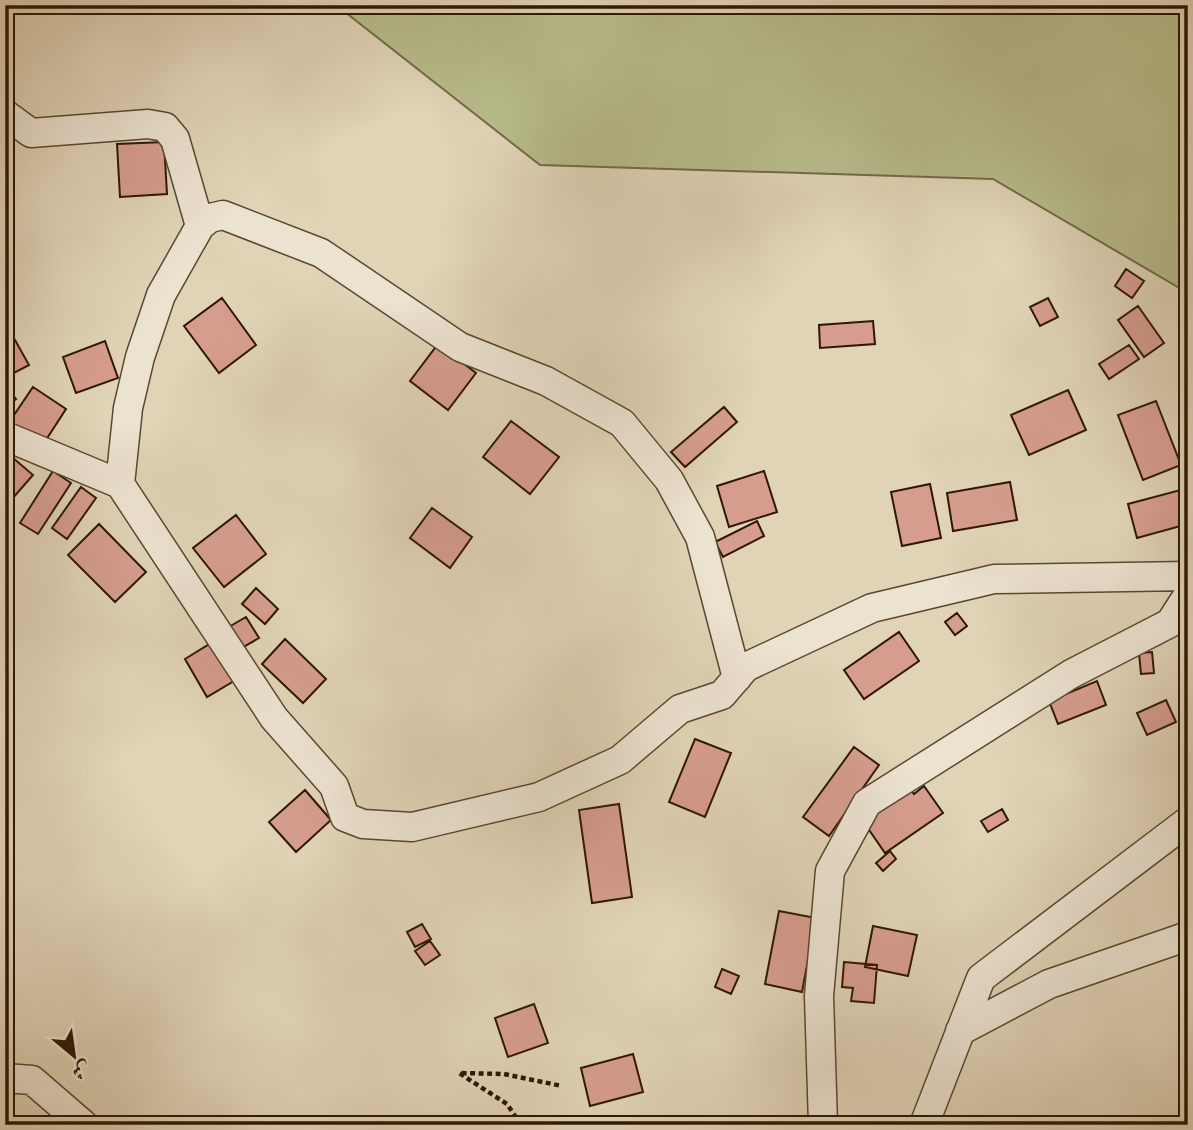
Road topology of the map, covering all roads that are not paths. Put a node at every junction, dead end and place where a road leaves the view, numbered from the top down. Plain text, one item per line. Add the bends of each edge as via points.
1 (5, 114) edge
2 (200, 226) junction
3 (5, 436) edge
4 (120, 484) junction
5 (1188, 576) edge
6 (1188, 595) edge
7 (737, 678) junction
8 (1188, 821) edge
9 (1188, 936) edge
10 (960, 1031) junction
11 (5, 1078) edge
12 (84, 1125) edge
13 (823, 1125) edge
14 (924, 1125) edge

1 - 2 street via 31,133 148,124 165,127 175,139
2 - 4 street via 161,295 140,357 128,408
2 - 7 street via 223,215 321,253 460,347 546,381 622,423 669,480 701,537
3 - 4 street
4 - 7 street via 274,718 334,786 345,817 363,824 412,827 539,797 620,760 680,709 722,695
5 - 7 street via 994,579 872,608 760,659
6 - 13 street via 1170,623 1071,674 867,803 830,871 819,996
8 - 10 street via 981,978
9 - 10 street via 1049,984
10 - 14 street
11 - 12 street via 32,1080

